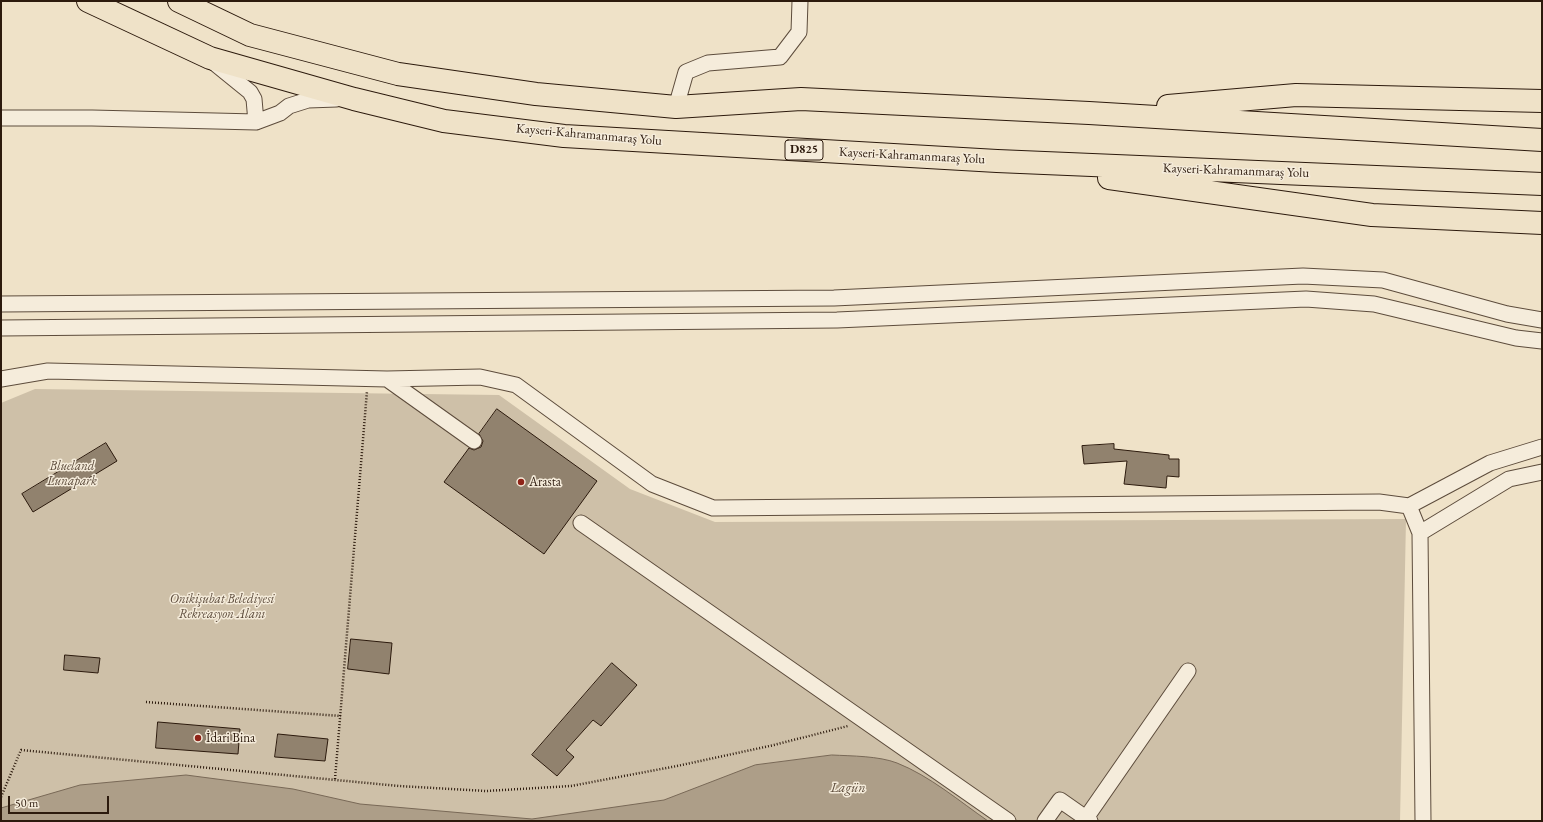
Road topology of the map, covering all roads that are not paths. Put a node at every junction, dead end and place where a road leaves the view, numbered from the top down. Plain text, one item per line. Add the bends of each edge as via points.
1 (88, 1) edge
2 (179, 1) edge
3 (800, 1) edge
4 (210, 58) junction
5 (354, 99) junction
6 (1542, 101) edge
7 (676, 107) junction
8 (1089, 113) junction
9 (1, 118) edge
10 (256, 122) junction
11 (1542, 140) edge
12 (997, 161) junction
13 (1542, 184) edge
14 (1542, 223) edge
15 (1, 304) edge
16 (1542, 320) edge
17 (1, 328) edge
18 (1542, 341) edge
19 (1, 379) edge
20 (387, 379) junction
21 (474, 441) dead end
22 (1542, 447) edge
23 (1542, 472) edge
24 (1409, 506) junction
25 (581, 523) dead end
26 (1420, 533) junction
27 (1188, 671) dead end
28 (1088, 820) edge
29 (1008, 821) edge
30 (1045, 821) edge
31 (1423, 821) edge

1 - 4 highway, Kayseri-Kahramanmaraş Yolu / D825
2 - 7 highway via 250,35 398,74 536,94
3 - 7 street via 799,32 780,57 708,63 686,72
4 - 5 highway, Kayseri-Kahramanmaraş Yolu / D825
4 - 10 street via 250,92 254,99
5 - 10 street via 308,100
5 - 12 highway, Kayseri-Kahramanmaraş Yolu / D825 via 444,121 564,136
6 - 8 highway via 1296,96
7 - 8 highway via 801,100
8 - 11 highway
9 - 10 street
12 - 13 highway, Kayseri-Kahramanmaraş Yolu / D825
12 - 14 highway via 1372,215
15 - 16 street via 834,298 1303,276 1383,280 1507,314
17 - 18 street via 837,320 1306,299 1374,304 1516,338
19 - 20 street via 48,372
20 - 21 street
20 - 24 street via 480,377 516,385 652,484 713,508 1379,502
22 - 24 street via 1490,463
23 - 26 street via 1508,479
24 - 26 street
25 - 29 street
26 - 31 street
27 - 28 street
28 - 30 street via 1060,800

